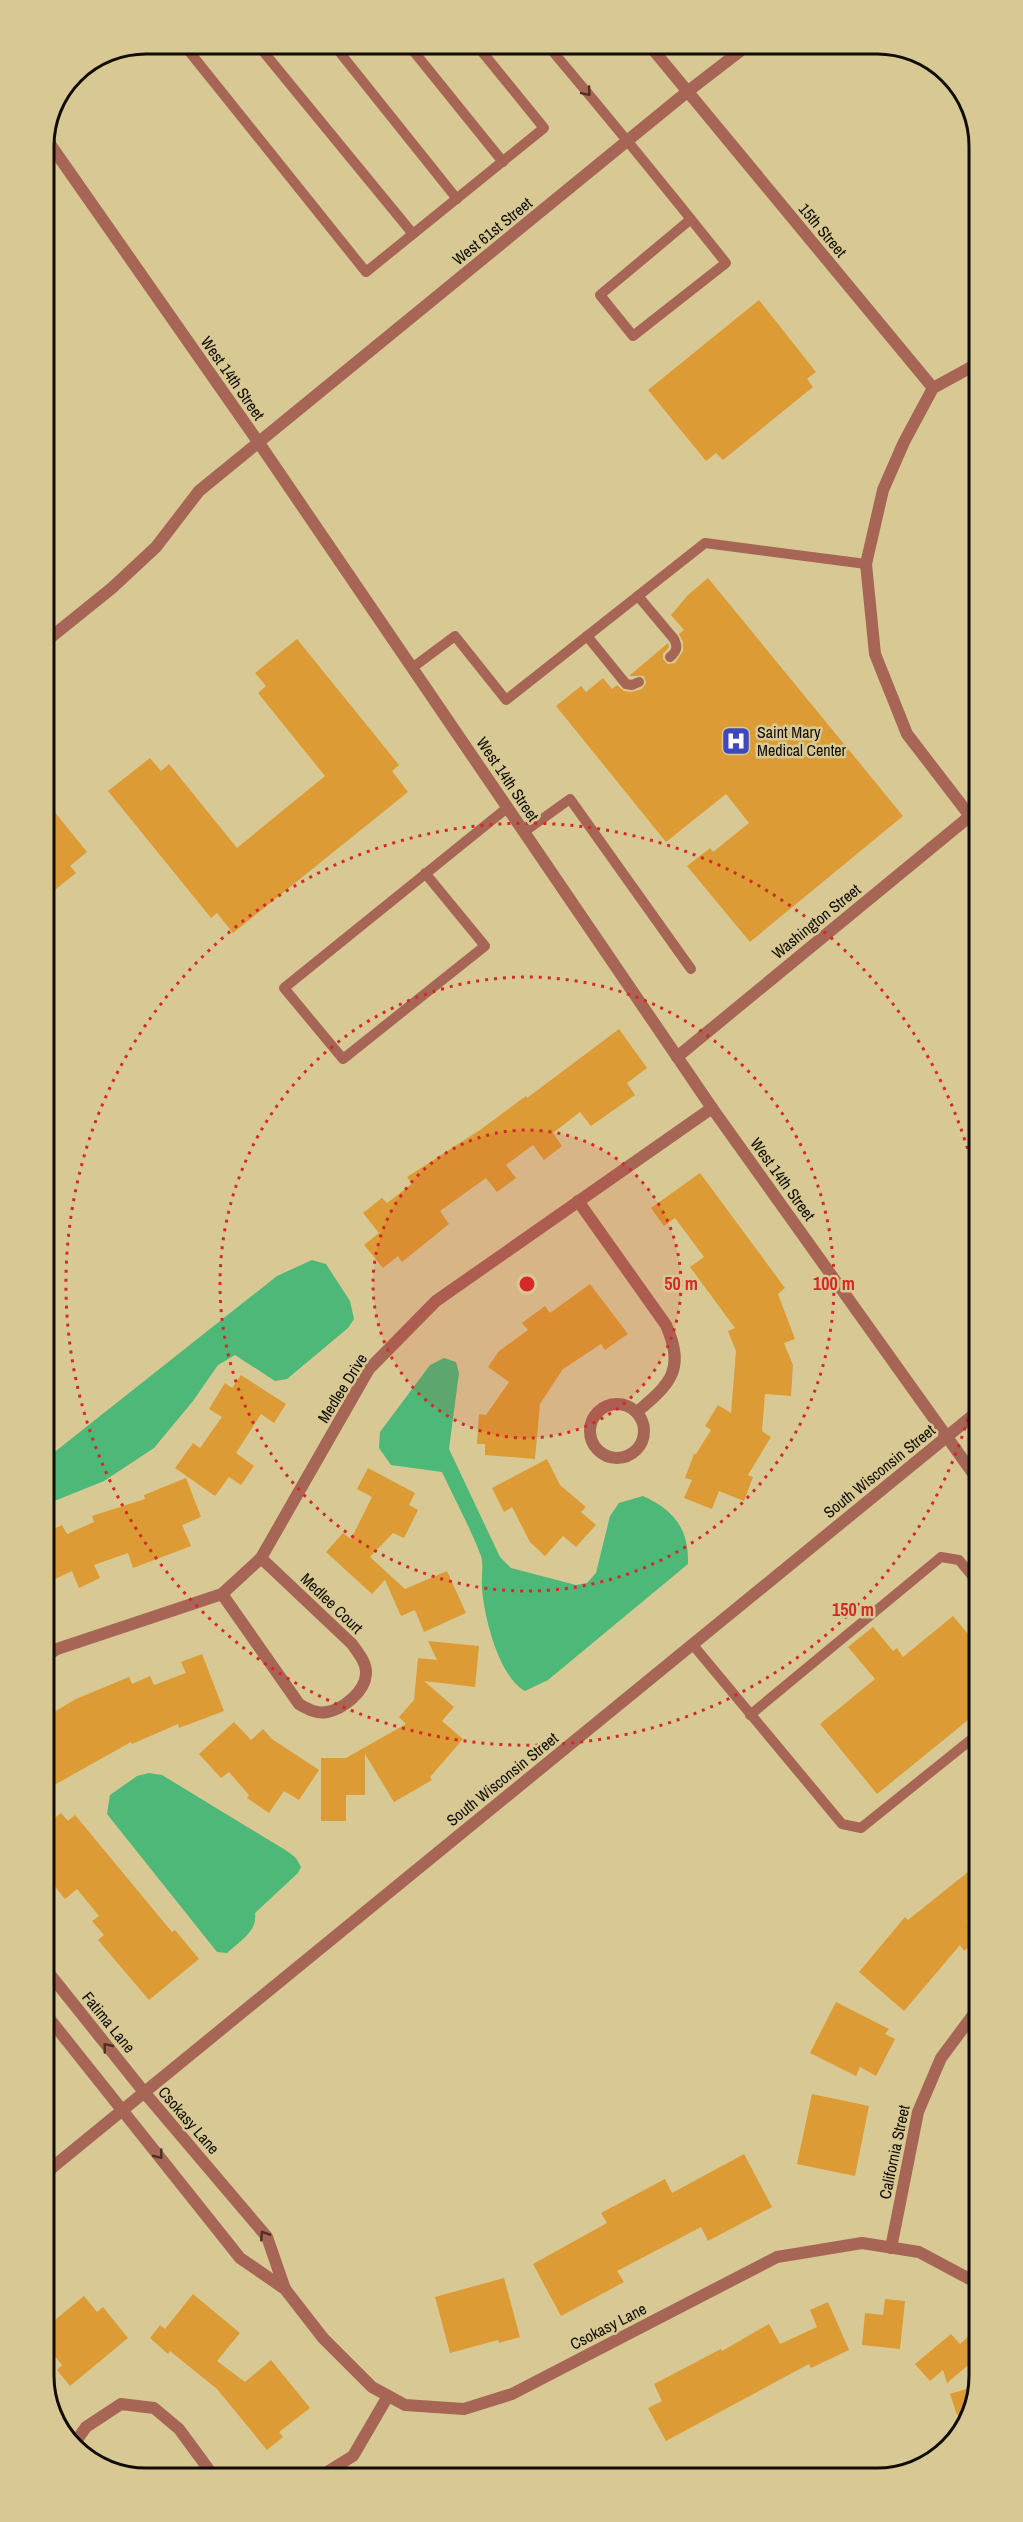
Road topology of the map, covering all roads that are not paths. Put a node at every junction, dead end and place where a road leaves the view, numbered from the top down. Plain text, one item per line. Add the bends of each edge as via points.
1 (191, 54) edge
2 (265, 54) edge
3 (341, 54) edge
4 (416, 54) edge
5 (484, 54) edge
6 (555, 54) edge
7 (656, 54) edge
8 (736, 54) edge
9 (687, 92) junction
10 (627, 141) junction
11 (54, 150) edge
12 (503, 162) junction
13 (457, 199) junction
14 (691, 219) junction
15 (413, 234) junction
16 (969, 368) edge
17 (933, 388) junction
18 (259, 444) junction
19 (866, 564) junction
20 (638, 596) junction
21 (54, 635) edge
22 (587, 636) junction
23 (670, 657) dead end
24 (412, 668) junction
25 (639, 682) dead end
26 (507, 808) junction
27 (969, 809) edge
28 (969, 817) edge
29 (524, 832) junction
30 (425, 873) junction
31 (691, 969) dead end
32 (677, 1057) junction
33 (712, 1108) junction
34 (578, 1201) junction
35 (637, 1412) junction
36 (969, 1419) edge
37 (948, 1436) junction
38 (969, 1467) edge
39 (261, 1558) junction
40 (969, 1572) edge
41 (222, 1594) junction
42 (693, 1645) junction
43 (54, 1651) edge
44 (750, 1715) junction
45 (969, 1741) edge
46 (54, 1980) edge
47 (969, 2020) edge
48 (54, 2024) edge
49 (144, 2092) junction
50 (123, 2110) junction
51 (54, 2166) edge
52 (891, 2248) junction
53 (969, 2279) edge
54 (285, 2289) junction
55 (388, 2396) junction
56 (78, 2438) edge
57 (208, 2468) edge
58 (334, 2468) edge

1 - 15 lane via 366,272
2 - 15 lane
3 - 13 lane
4 - 12 lane
5 - 12 lane via 544,128
6 -> 10 lane
7 - 9 street, 15th Street
8 - 9 street, West 61st Street
9 - 10 street, West 61st Street
9 - 17 street, 15th Street
10 - 14 lane
10 - 18 street, West 61st Street
11 - 18 street, West 14th Street
12 - 13 lane
13 - 15 lane
14 - 14 lane via 726,262 633,336 600,295
16 - 17 street
17 - 19 street via 883,490
18 - 21 street, West 61st Street via 199,491 156,547
18 - 24 street, West 14th Street
19 - 20 lane via 705,543
19 - 27 street via 876,654 907,734
20 - 22 lane
20 - 23 lane via 674,639 676,652
22 - 24 lane via 506,700 455,636
22 - 25 lane via 626,684
24 - 26 street, West 14th Street
26 - 29 street, West 14th Street
26 - 30 lane
28 - 32 street, Washington Street
29 - 31 lane via 570,799
29 - 32 street, West 14th Street
30 - 30 lane via 284,988 343,1059 485,946
32 - 33 street, West 14th Street
33 - 34 street, Medlee Drive
33 - 37 street, West 14th Street
34 - 35 street via 666,1325 675,1346 674,1370 666,1386
34 - 39 street, Medlee Drive via 436,1301 369,1370
35 - 35 street via 620,1404 601,1409 590,1427 595,1448 614,1459 635,1452 645,1433
36 - 37 street, South Wisconsin Street
37 - 38 street
37 - 42 street, South Wisconsin Street
39 - 41 street, Medlee Drive
39 - 41 street, Medlee Court via 362,1658 366,1675 358,1693 345,1705 326,1712 311,1711 300,1704
40 - 44 lane via 959,1560 941,1557
41 - 43 street, Medlee Drive
42 - 44 lane
42 - 49 street, South Wisconsin Street
44 - 45 lane via 842,1824 861,1828
49 -> 46 street, Fatima Lane
47 - 52 street, California Street via 941,2058 918,2112
48 - 50 street
49 - 50 street, South Wisconsin Street
54 -> 49 street, Csokasy Lane via 267,2237
50 - 51 street, South Wisconsin Street
50 -> 54 street, Csokasy Lane via 240,2258
52 - 53 street, Csokasy Lane via 919,2252
52 - 55 street, Csokasy Lane via 862,2243 777,2257 512,2394 464,2409 405,2405
54 - 55 street, Csokasy Lane via 323,2338 372,2387
55 - 58 street via 353,2456
56 - 57 street via 86,2427 121,2404 154,2408 179,2429

